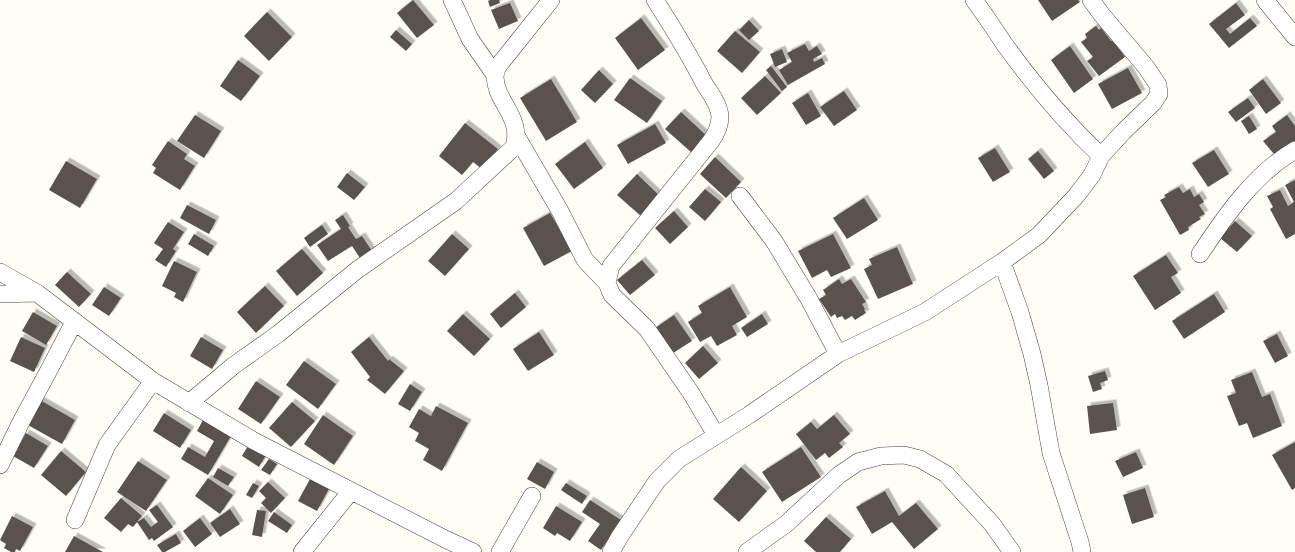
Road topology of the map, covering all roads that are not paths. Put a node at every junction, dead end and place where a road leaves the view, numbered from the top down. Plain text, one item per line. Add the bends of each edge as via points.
1 (452, 0) edge
2 (551, 0) edge
3 (655, 0) edge
4 (974, 0) edge
5 (1091, 0) edge
6 (1265, 0) edge
7 (1295, 37) edge
8 (495, 75) junction
9 (517, 137) junction
10 (1295, 150) edge
11 (1101, 156) junction
12 (740, 196) dead end
13 (1200, 254) dead end
14 (1002, 262) junction
15 (0, 272) edge
16 (606, 283) junction
17 (37, 293) junction
18 (0, 294) edge
19 (74, 322) junction
20 (838, 354) junction
21 (153, 381) junction
22 (189, 402) junction
23 (716, 435) junction
24 (0, 465) edge
25 (351, 491) junction
26 (532, 496) dead end
27 (76, 520) dead end
28 (442, 546) edge
29 (302, 552) edge
30 (473, 552) edge
31 (500, 552) edge
32 (611, 552) edge
33 (747, 552) edge
34 (1012, 552) edge
35 (1082, 552) edge

1 - 8 street via 470,39
2 - 8 street via 499,65
3 - 16 street via 716,104 720,116 719,124 711,141 611,266
4 - 11 street via 1005,45 1054,106
5 - 11 street via 1146,67 1158,85 1159,94
6 - 7 street
8 - 9 street via 497,88 512,116
9 - 16 street via 585,260
9 - 22 street via 514,147 507,155 456,202 357,270
10 - 13 street via 1260,176 1224,218
11 - 14 street via 1092,175 1076,196 1040,235
12 - 20 street via 774,241
14 - 20 street via 925,312
14 - 35 street via 1032,354 1051,453
15 - 17 street
16 - 23 street via 612,295 647,329
17 - 18 street
17 - 19 street
19 - 21 street
19 - 24 street
20 - 23 street
21 - 22 street
21 - 27 street via 107,445
22 - 25 street via 254,442
23 - 32 street via 679,459 657,481
25 - 28 street
25 - 29 street
26 - 31 street
28 - 30 street
33 - 34 street via 786,524 839,475 858,462 881,456 904,455 920,459 946,474 992,524

